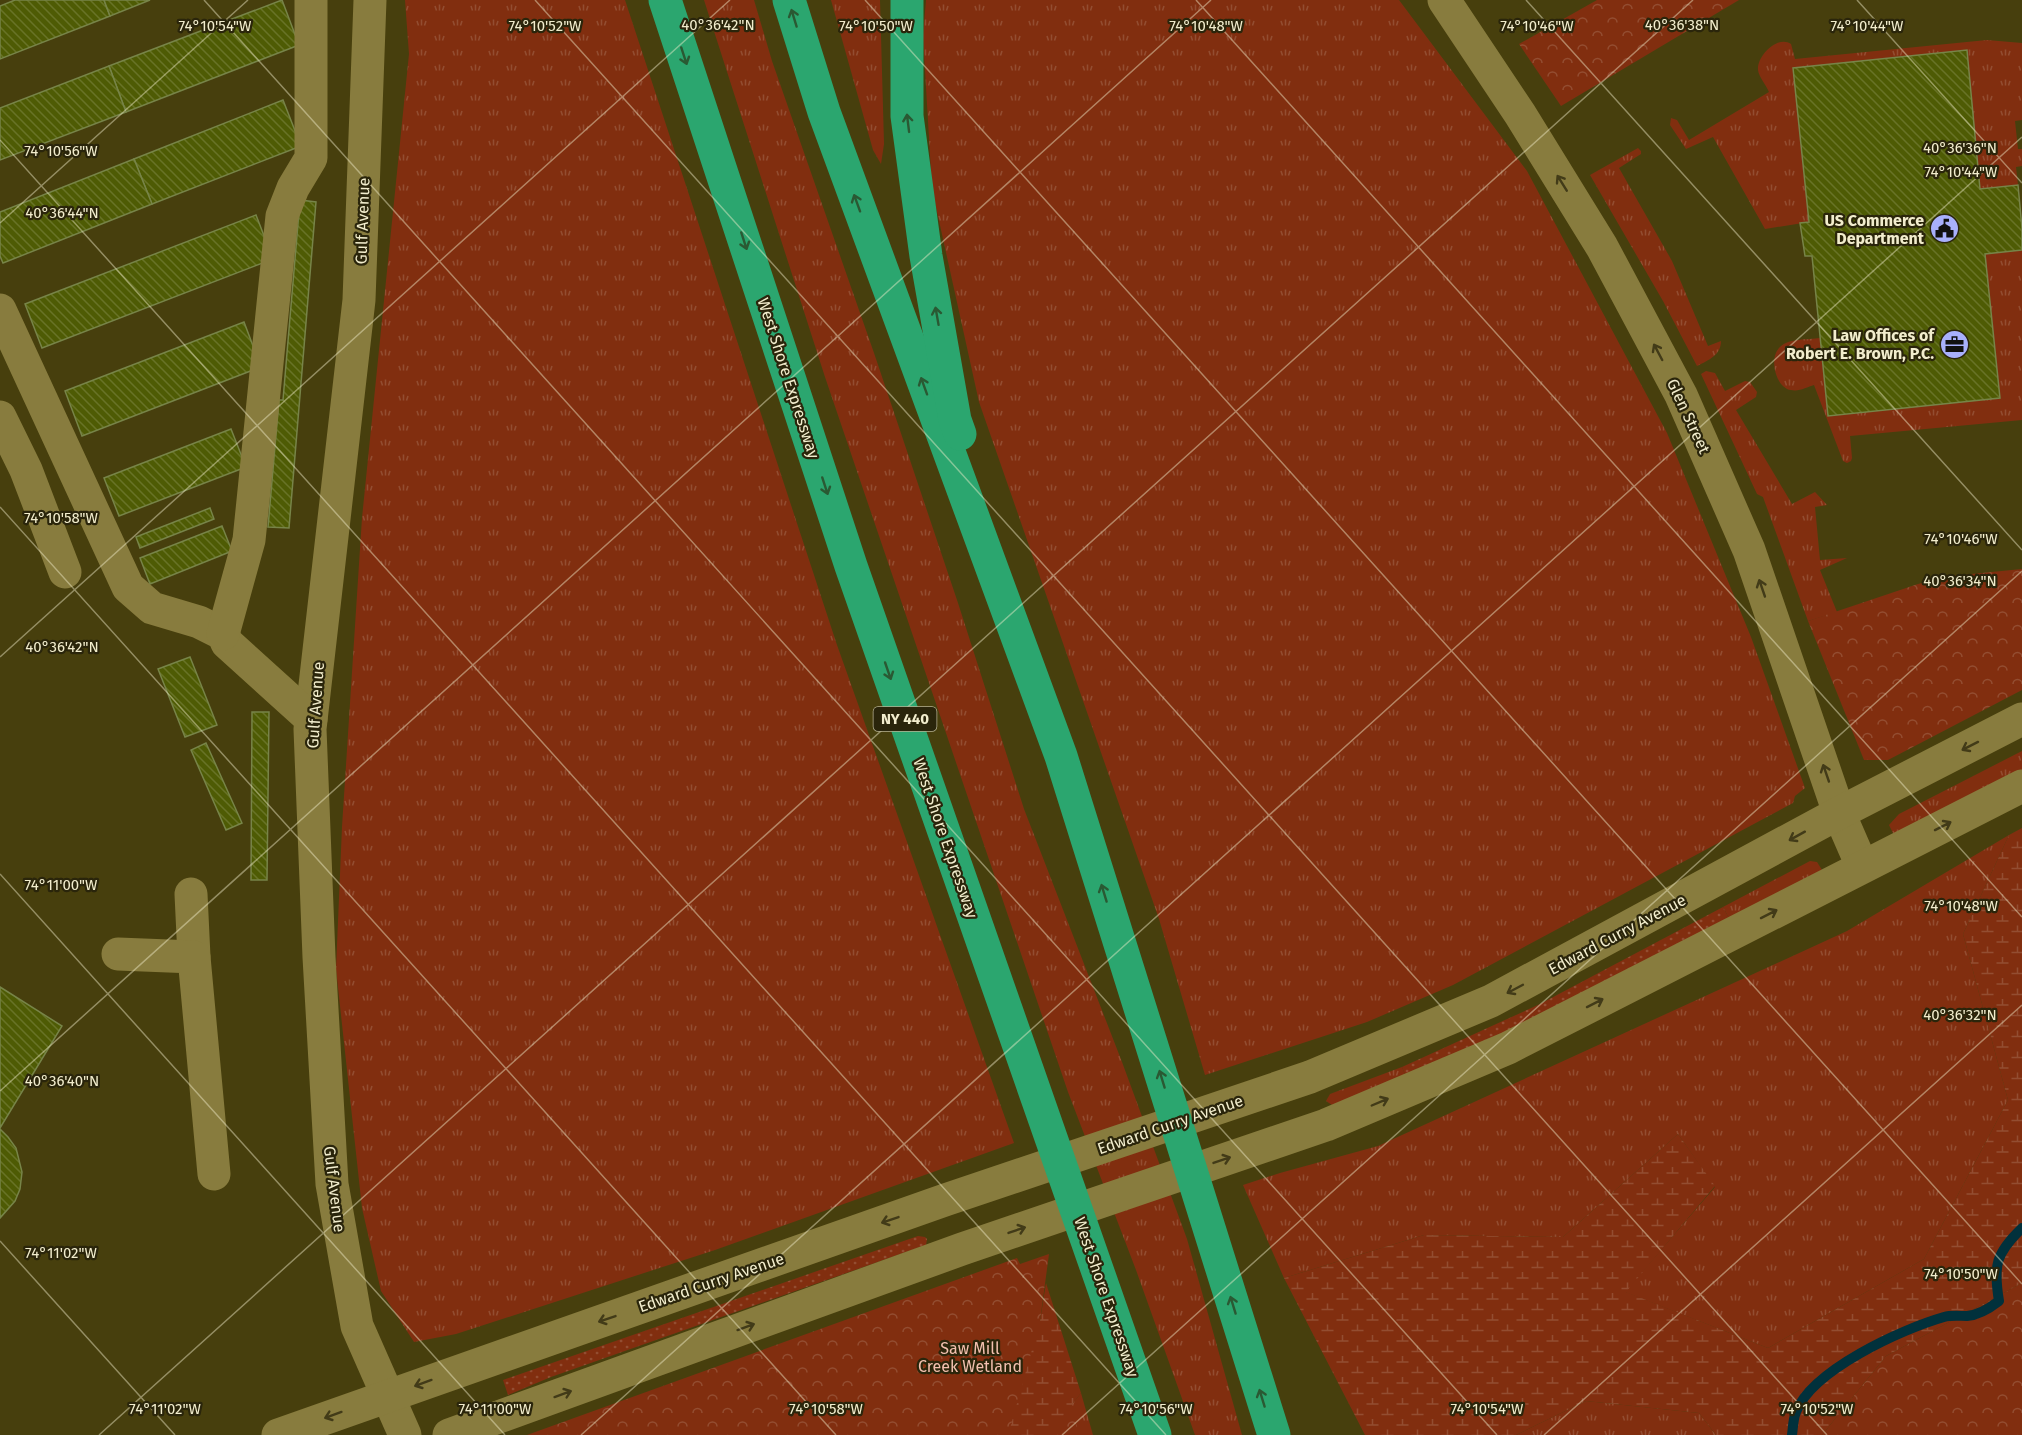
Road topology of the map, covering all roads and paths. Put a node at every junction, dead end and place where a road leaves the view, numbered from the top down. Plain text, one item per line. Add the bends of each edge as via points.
1 (311, 0) edge
2 (370, 0) edge
3 (665, 0) edge
4 (789, 0) edge
5 (907, 0) edge
6 (1444, 0) edge
7 (0, 310) edge
8 (0, 417) edge
9 (65, 572) dead end
10 (223, 634) junction
11 (311, 719) junction
12 (2022, 719) edge
13 (1061, 756) junction
14 (2022, 786) edge
15 (1839, 813) junction
16 (1862, 866) junction
17 (191, 894) dead end
18 (118, 954) dead end
19 (194, 957) junction
20 (214, 1174) dead end
21 (387, 1396) junction
22 (278, 1435) edge
23 (405, 1435) edge
24 (448, 1435) edge
25 (1155, 1435) edge
26 (1274, 1435) edge

1 - 10 street via 311,158 292,188 282,216 249,540
2 - 11 street, Gulf Avenue via 358,300
3 -> 25 highway, West Shore Expressway / NY 440 via 851,566
13 -> 4 highway via 824,112
13 -> 5 highway via 955,420 926,256 907,116
15 -> 6 street, Glen Street via 1749,550 1681,395 1602,247
7 - 10 street via 128,587 152,608 199,622
8 - 9 street via 26,470
10 - 11 street via 227,643
11 - 21 street, Gulf Avenue via 332,1184 357,1326
12 -> 15 street, Edward Curry Avenue
26 -> 13 highway
16 -> 14 street
15 - 16 street, Glen Street
15 -> 21 street, Edward Curry Avenue via 1491,1001 1310,1077
24 -> 16 street via 962,1249 1326,1125 1508,1048
17 - 19 street
18 - 19 street
19 - 20 street
21 -> 22 street, Edward Curry Avenue
21 - 23 street, Gulf Avenue

